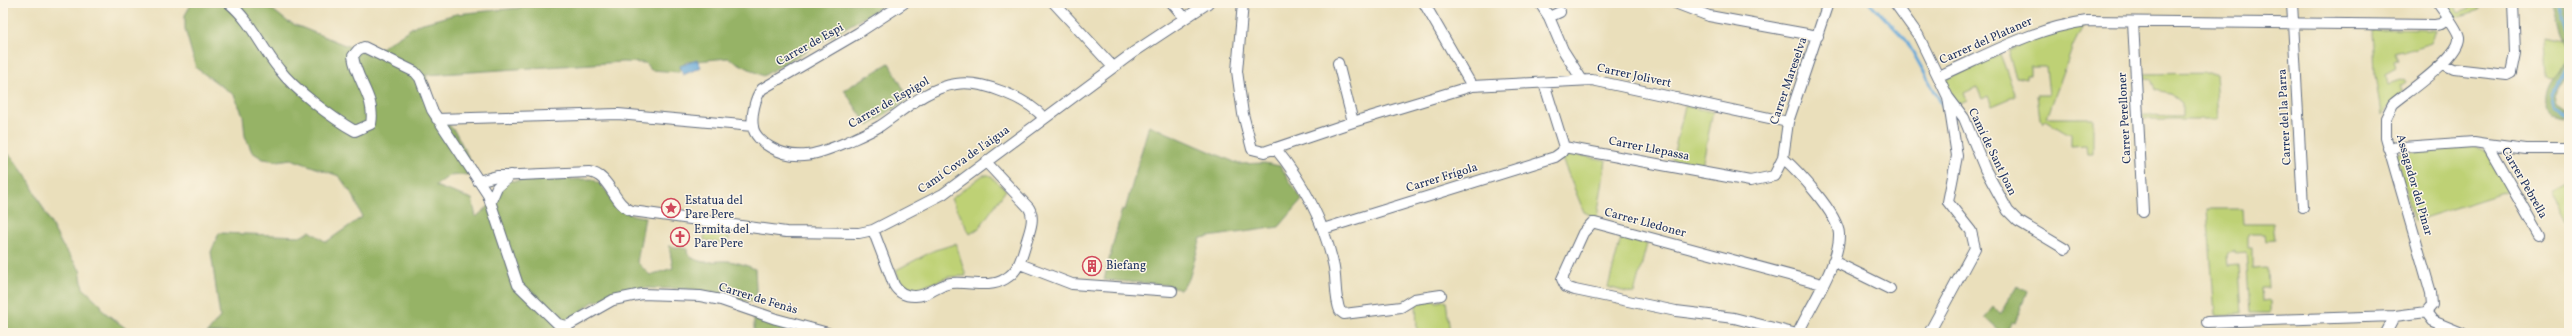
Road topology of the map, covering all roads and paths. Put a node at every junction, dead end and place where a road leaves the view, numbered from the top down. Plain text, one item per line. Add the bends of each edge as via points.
1 (229, 3) edge
2 (904, 3) edge
3 (1054, 3) edge
4 (1172, 3) edge
5 (1208, 3) edge
6 (1243, 3) edge
7 (1424, 3) edge
8 (1675, 3) edge
9 (1828, 3) edge
10 (1895, 3) edge
11 (2292, 3) edge
12 (2438, 3) edge
13 (2513, 3) edge
14 (1542, 6) edge
15 (1560, 12) dead end
16 (1549, 17) junction
17 (1185, 18) junction
18 (2448, 19) junction
19 (2134, 22) junction
20 (2293, 24) junction
21 (1818, 36) junction
22 (1338, 62) dead end
23 (2443, 64) junction
24 (1113, 67) junction
25 (1939, 76) junction
26 (1582, 80) junction
27 (1544, 83) junction
28 (1472, 86) junction
29 (1948, 97) junction
30 (1044, 118) junction
31 (438, 119) junction
32 (1353, 122) junction
33 (1788, 122) junction
34 (753, 126) junction
35 (2488, 144) junction
36 (1564, 147) junction
37 (1275, 148) junction
38 (2388, 148) junction
39 (2569, 149) edge
40 (1783, 158) junction
41 (986, 162) junction
42 (511, 175) junction
43 (478, 181) junction
44 (491, 201) junction
45 (2303, 207) dead end
46 (2143, 212) dead end
47 (1323, 229) junction
48 (873, 230) junction
49 (2539, 235) dead end
50 (2065, 250) dead end
51 (1833, 261) junction
52 (1020, 264) junction
53 (1822, 284) junction
54 (1890, 289) dead end
55 (1172, 290) dead end
56 (1441, 295) dead end
57 (2426, 312) junction
58 (2395, 316) junction
59 (2207, 322) dead end
60 (828, 333) edge
61 (1793, 333) edge
62 (1798, 333) edge
63 (1929, 333) edge
64 (2386, 333) edge
65 (2462, 333) edge

1 - 31 street via 241,13 278,68 294,86 355,131 371,124 373,114 372,104 354,66 353,56 364,47 415,72
2 - 34 street, Carrer de Espi via 858,33 766,85 757,96
3 - 24 street
4 - 17 street
5 - 17 street, Camí Cova de l'aigua
6 - 37 street, Carrer Jolivert via 1236,66 1244,121 1252,149 1264,152
7 - 28 street
8 - 21 street via 1709,16
9 - 21 street, Carrer Mareselva
10 - 25 street, Camí de Sant Joan via 1918,35
11 - 20 street, Carrer del la Parra
12 - 18 street, Assagador del Pinar
13 - 23 street via 2515,53 2512,73 2454,69
14 - 16 street
15 - 16 street
16 - 26 street via 1563,50
17 - 24 street, Camí Cova de l'aigua
18 - 20 street, Carrer del Plataner via 2434,25
18 - 23 street, Assagador del Pinar via 2458,34 2459,41
19 - 20 street, Carrer del Plataner
19 - 25 street, Carrer del Plataner via 2087,21 2060,25 2033,34
19 - 46 street, Carrer Perelloner
20 - 45 street, Carrer del la Parra
21 - 33 street, Carrer Mareselva
22 - 32 street
23 - 38 street, Assagador del Pinar via 2390,108 2385,129
24 - 30 street, Camí Cova de l'aigua
25 - 29 street, Camí de Sant Joan
26 - 27 street, Carrer Jolivert
26 - 33 street, Carrer Jolivert via 1602,81
27 - 28 street, Carrer Jolivert
27 - 36 street
28 - 32 street, Carrer Jolivert
29 - 50 street, Camí de Sant Joan via 1964,118 1985,169 2012,216
29 - 63 street via 1957,160 1948,202 1971,231 1975,248
30 - 34 street, Carrer de Espigol via 1036,110 990,87 964,83 936,90 873,130 811,155 793,155 773,148 760,139
30 - 41 street, Camí Cova de l'aigua
31 - 34 street via 618,114
31 - 43 street
32 - 37 street, Carrer Jolivert
33 - 40 street, Carrer Mareselva
35 - 38 street, Carrer Pebrella via 2474,142
35 - 39 street, Carrer Pebrella via 2526,149
35 - 49 street, Carrer Pebrella
36 - 40 street, Carrer Llepassa via 1750,181 1774,176
36 - 47 street, Carrer Frígola via 1555,157
37 - 47 street via 1312,203
38 - 57 street, Assagador del Pinar via 2431,293 2432,305
40 - 51 street via 1834,220 1839,234
41 - 48 street, Camí Cova de l'aigua via 943,194
41 - 52 street via 1032,212 1030,231
42 - 43 street, Camí Cova de l'aigua
42 - 44 street via 496,187
42 - 48 street, Camí Cova de l'aigua via 594,173 605,181 625,207 632,211 786,232 859,233
43 - 44 street
44 - 60 street, Carrer de Fenàs via 518,285 558,324 567,326 605,304 628,295 642,294 700,296 721,300
47 - 56 street via 1333,262 1339,309 1342,313 1401,307 1414,299
48 - 52 street via 896,288 911,296 924,294 947,284 998,283 1013,274
51 - 53 street
51 - 54 street
52 - 55 street via 1072,284
53 - 61 street, Carrer Lledoner via 1595,223 1583,233 1562,279 1566,287 1575,290 1676,311 1734,318
53 - 62 street
57 - 58 street
57 - 65 street via 2433,320
58 - 59 street
58 - 64 street

